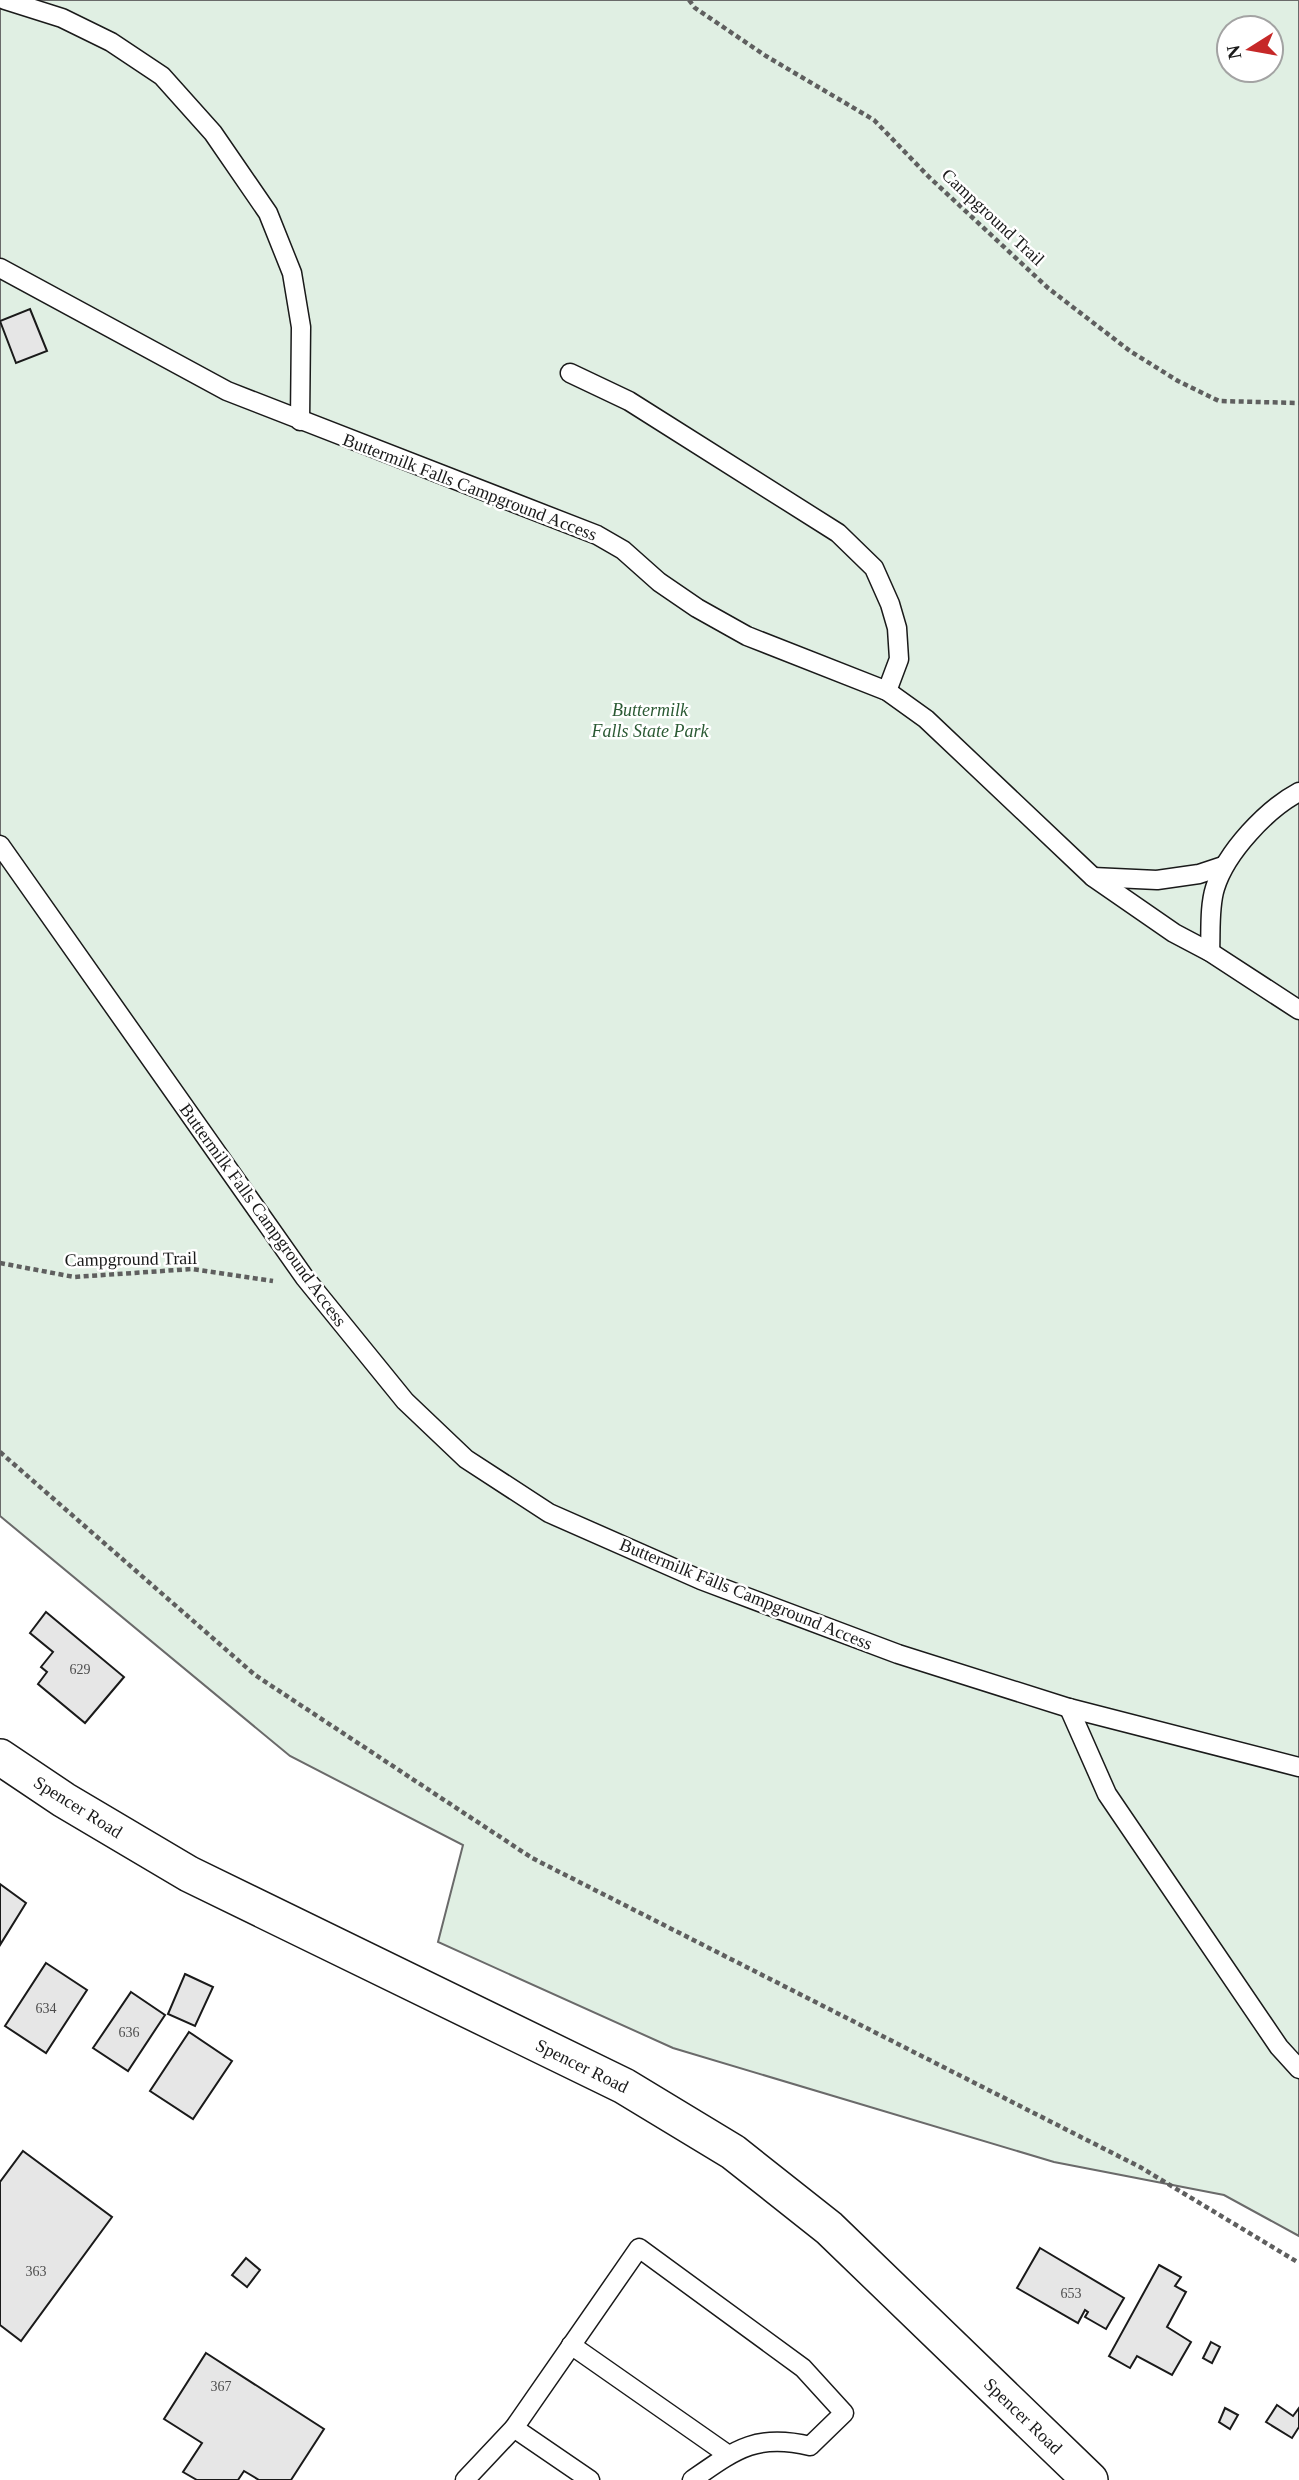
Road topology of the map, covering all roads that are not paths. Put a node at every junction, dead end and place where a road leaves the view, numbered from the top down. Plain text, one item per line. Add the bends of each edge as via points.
1 (5, 0) edge
2 (0, 268) edge
3 (570, 373) dead end
4 (300, 421) junction
5 (887, 691) junction
6 (1299, 792) edge
7 (0, 845) edge
8 (1223, 866) junction
9 (1093, 877) junction
10 (1210, 952) junction
11 (1299, 1010) edge
12 (1069, 1708) junction
13 (0, 1757) edge
14 (1299, 1768) edge
15 (1299, 2069) edge
16 (571, 2345) junction
17 (514, 2428) junction
18 (727, 2455) junction
19 (465, 2480) edge
20 (590, 2480) edge
21 (692, 2480) edge
22 (1090, 2480) edge

1 - 4 lane via 62,18 111,42 162,76 213,133 268,213 292,273 302,327
2 - 4 lane, Buttermilk Falls Campground Access via 227,391
3 - 5 lane via 629,401 838,533 874,568 897,628 898,659
4 - 5 lane, Buttermilk Falls Campground Access via 597,535 697,608 747,636
5 - 9 lane, Buttermilk Falls Campground Access via 926,719
6 - 8 lane via 1259,822
7 - 12 lane, Buttermilk Falls Campground Access via 305,1278 405,1401 466,1459 549,1513 701,1580 898,1654
8 - 9 lane via 1157,880
8 - 10 lane via 1214,891
9 - 10 lane, Buttermilk Falls Campground Access
10 - 11 lane, Buttermilk Falls Campground Access
12 - 14 lane, Buttermilk Falls Campground Access
12 - 15 lane via 1107,1794 1279,2047
13 - 22 street, Spencer Road via 188,1874 624,2086 733,2152 829,2228
16 - 17 lane
16 - 18 lane
16 - 18 lane via 639,2248 803,2368 844,2413 810,2445 759,2442
17 - 19 lane
17 - 20 lane
18 - 21 lane

